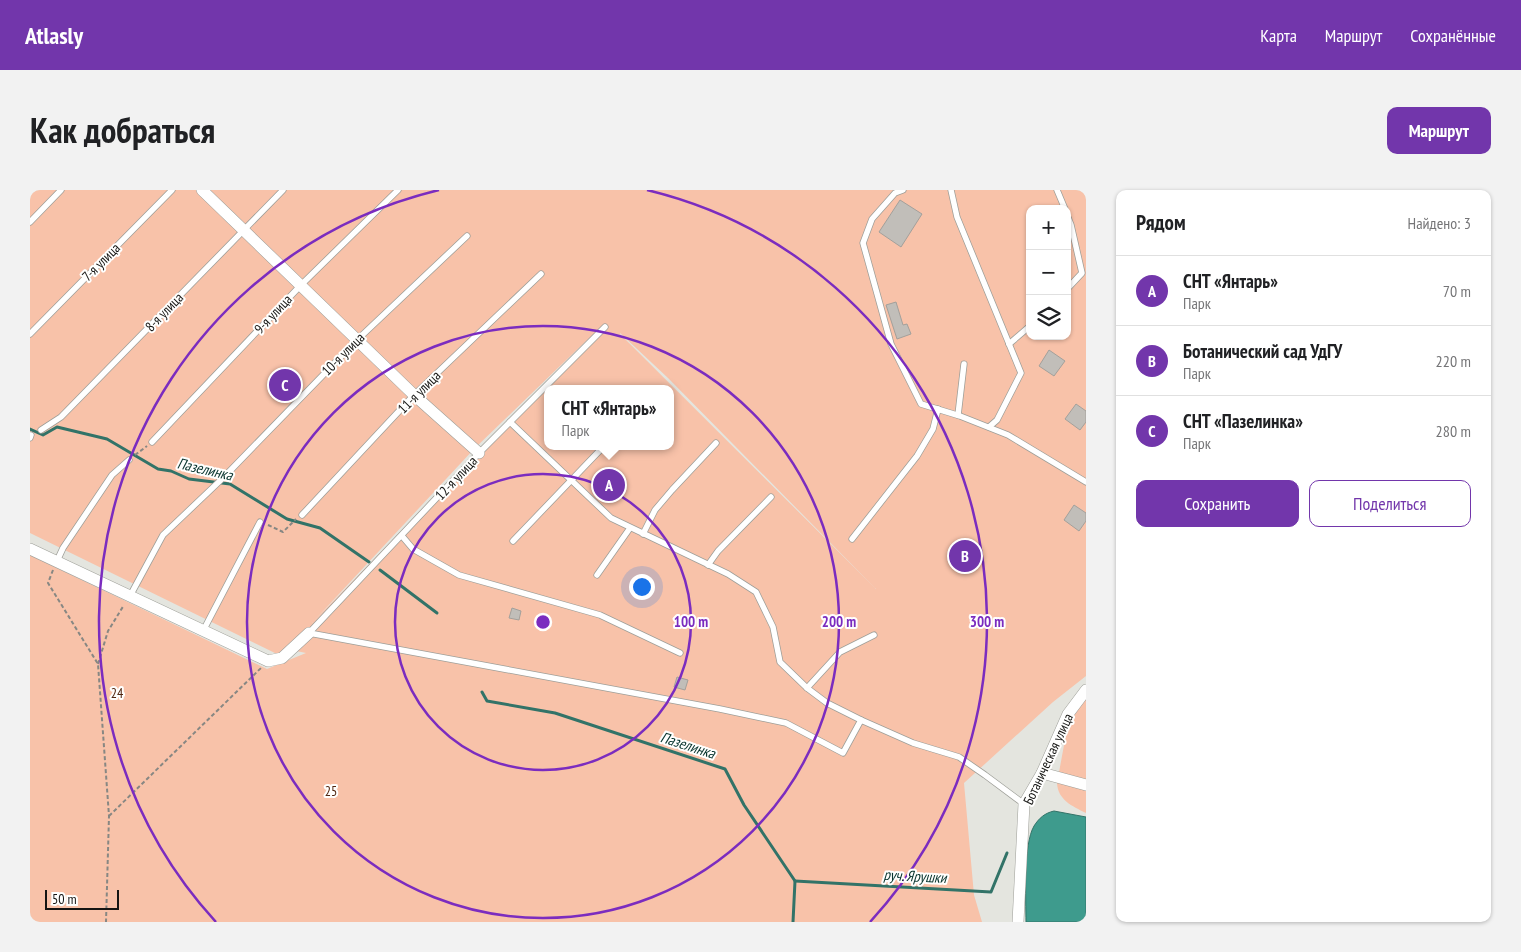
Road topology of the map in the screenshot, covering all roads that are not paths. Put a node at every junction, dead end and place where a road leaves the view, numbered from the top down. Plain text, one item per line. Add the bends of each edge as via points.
1 (61, 190) edge
2 (172, 190) edge
3 (202, 190) edge
4 (283, 190) edge
5 (398, 190) edge
6 (903, 190) edge
7 (951, 190) edge
8 (1057, 190) edge
9 (1063, 205) edge
10 (30, 222) edge
11 (1071, 225) edge
12 (243, 230) junction
13 (468, 236) dead end
14 (540, 274) dead end
15 (301, 285) junction
16 (1071, 285) edge
17 (605, 327) dead end
18 (1026, 329) edge
19 (30, 334) edge
20 (357, 340) junction
21 (1009, 344) junction
22 (964, 364) dead end
23 (547, 385) edge
24 (544, 388) edge
25 (414, 395) junction
26 (938, 409) junction
27 (958, 415) junction
28 (510, 422) junction
29 (990, 427) junction
30 (41, 430) dead end
31 (152, 442) dead end
32 (716, 442) dead end
33 (600, 450) edge
34 (479, 453) junction
35 (129, 460) dead end
36 (571, 479) junction
37 (1086, 482) edge
38 (771, 497) dead end
39 (302, 515) dead end
40 (260, 522) road end
41 (630, 528) junction
42 (643, 534) junction
43 (402, 536) junction
44 (852, 538) dead end
45 (513, 541) dead end
46 (30, 549) edge
47 (57, 561) junction
48 (708, 565) junction
49 (597, 575) dead end
50 (130, 596) junction
51 (203, 630) junction
52 (309, 633) junction
53 (874, 635) dead end
54 (680, 653) dead end
55 (807, 688) junction
56 (1086, 690) edge
57 (861, 720) junction
58 (1042, 773) junction
59 (1086, 785) edge
60 (1024, 804) junction
61 (1018, 922) edge

1 - 10 lane
2 - 19 lane, 7-я улица
3 - 12 street
4 - 12 lane, 8-я улица
5 - 15 lane, 9-я улица
6 - 26 lane via 895,193 872,219 864,243 890,344 921,404
7 - 21 lane via 957,217
8 - 9 lane
11 - 16 lane via 1082,273
12 - 15 street
12 - 30 lane, 8-я улица via 61,417
13 - 20 lane, 10-я улица
14 - 25 lane, 11-я улица
15 - 20 street
15 - 31 lane, 9-я улица
17 - 23 lane, 12-я улица
18 - 21 lane
20 - 25 street
20 - 50 lane, 10-я улица via 163,535
21 - 29 lane via 1021,373
22 - 27 lane
24 - 28 lane, 12-я улица
25 - 34 street
25 - 39 lane, 11-я улица
26 - 27 lane
26 - 44 lane via 933,430 918,456
27 - 29 lane
28 - 34 lane, 12-я улица
28 - 36 lane
29 - 37 lane
32 - 42 lane via 656,510
33 - 36 lane
34 - 43 lane, 12-я улица
35 - 47 lane via 112,475
36 - 41 lane via 612,518
36 - 45 lane
38 - 48 lane
40 - 51 lane
41 - 42 lane
41 - 49 lane
42 - 48 lane
43 - 52 lane, 12-я улица
43 - 54 lane via 413,549 460,575 600,615
46 - 47 street
47 - 50 street
48 - 55 lane via 756,592 773,627 780,662
50 - 51 street
51 - 52 street via 268,662 282,658
52 - 57 lane via 786,723 843,753
53 - 55 lane via 840,652
55 - 57 lane via 827,703
56 - 58 street, Ботаническая улица via 1068,714
57 - 60 lane via 913,743 959,757
58 - 59 street
58 - 60 street, Ботаническая улица
60 - 61 street, Ботаническая улица

